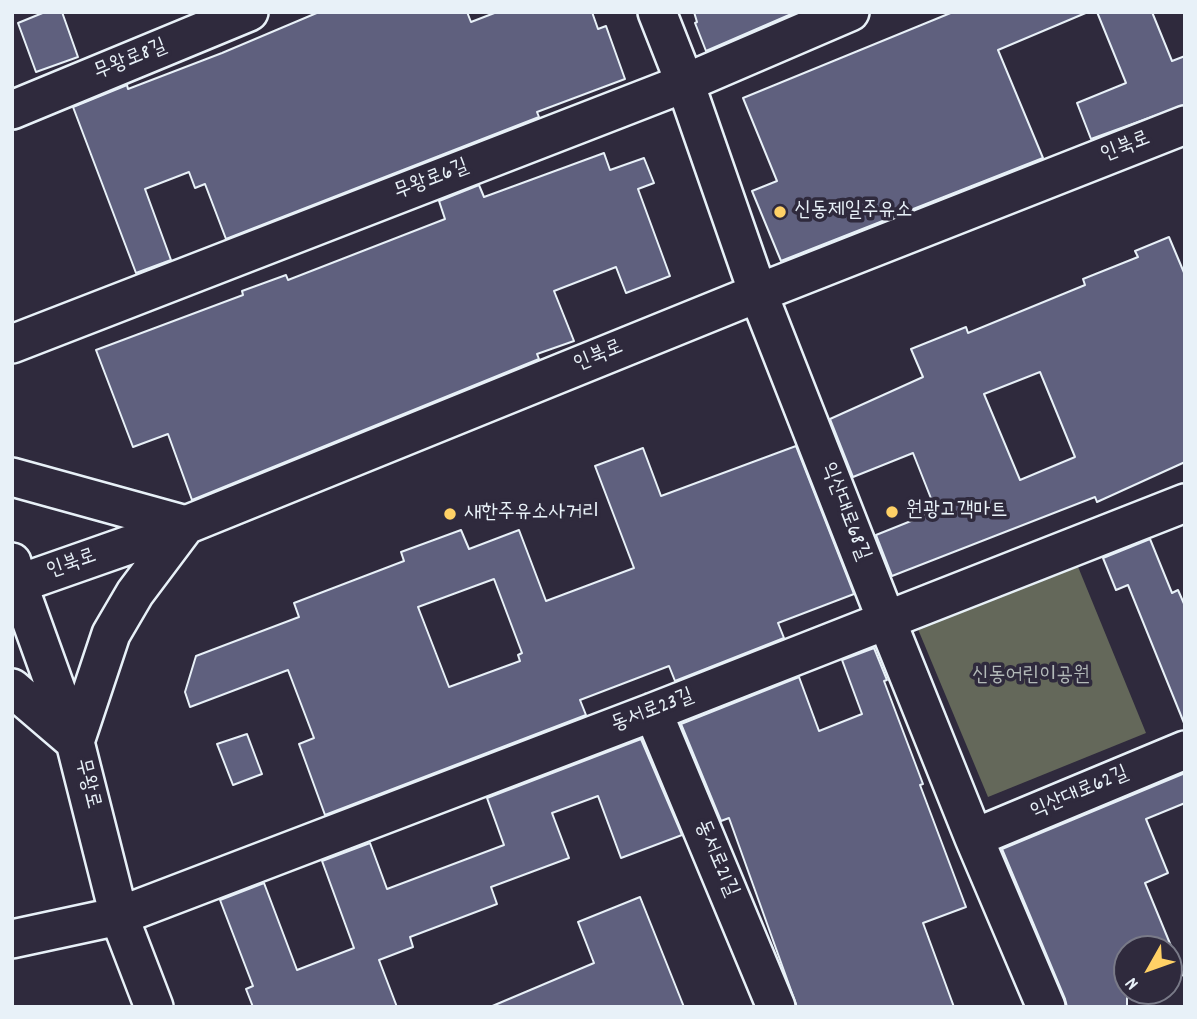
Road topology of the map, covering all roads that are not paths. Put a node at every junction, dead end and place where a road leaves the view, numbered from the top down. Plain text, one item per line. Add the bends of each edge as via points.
1 (249, 12) edge
2 (657, 12) edge
3 (850, 12) edge
4 (685, 83) junction
5 (12, 110) edge
6 (1185, 125) edge
7 (758, 293) junction
8 (12, 344) edge
9 (12, 477) edge
10 (1185, 503) edge
11 (187, 525) junction
12 (14, 577) edge
13 (886, 619) junction
14 (12, 688) edge
15 (653, 712) junction
16 (75, 742) junction
17 (1185, 750) edge
18 (974, 838) junction
19 (119, 916) junction
20 (12, 939) edge
21 (154, 1007) edge
22 (776, 1007) edge
23 (1046, 1007) edge

1 - 5 street, 무왕로8길
2 - 4 street, 익산대로68길
3 - 4 street, 무왕로6길
4 - 7 street, 익산대로68길
4 - 8 street, 무왕로6길
6 - 7 street, 인북로
7 - 11 street, 인북로
7 - 13 street, 익산대로68길
9 - 11 street
10 - 13 street, 동서로23길
11 - 12 street, 인북로
11 - 16 street via 135,593 111,634
12 - 16 street, 무왕로
13 - 15 street, 동서로23길
13 - 18 street, 익산대로68길
14 - 16 street
15 - 19 street, 동서로23길
15 - 22 street, 동서로21길
16 - 19 street, 무왕로
17 - 18 street, 익산대로62길
18 - 23 street, 익산대로68길
19 - 20 street, 동서로23길
19 - 21 street, 무왕로

